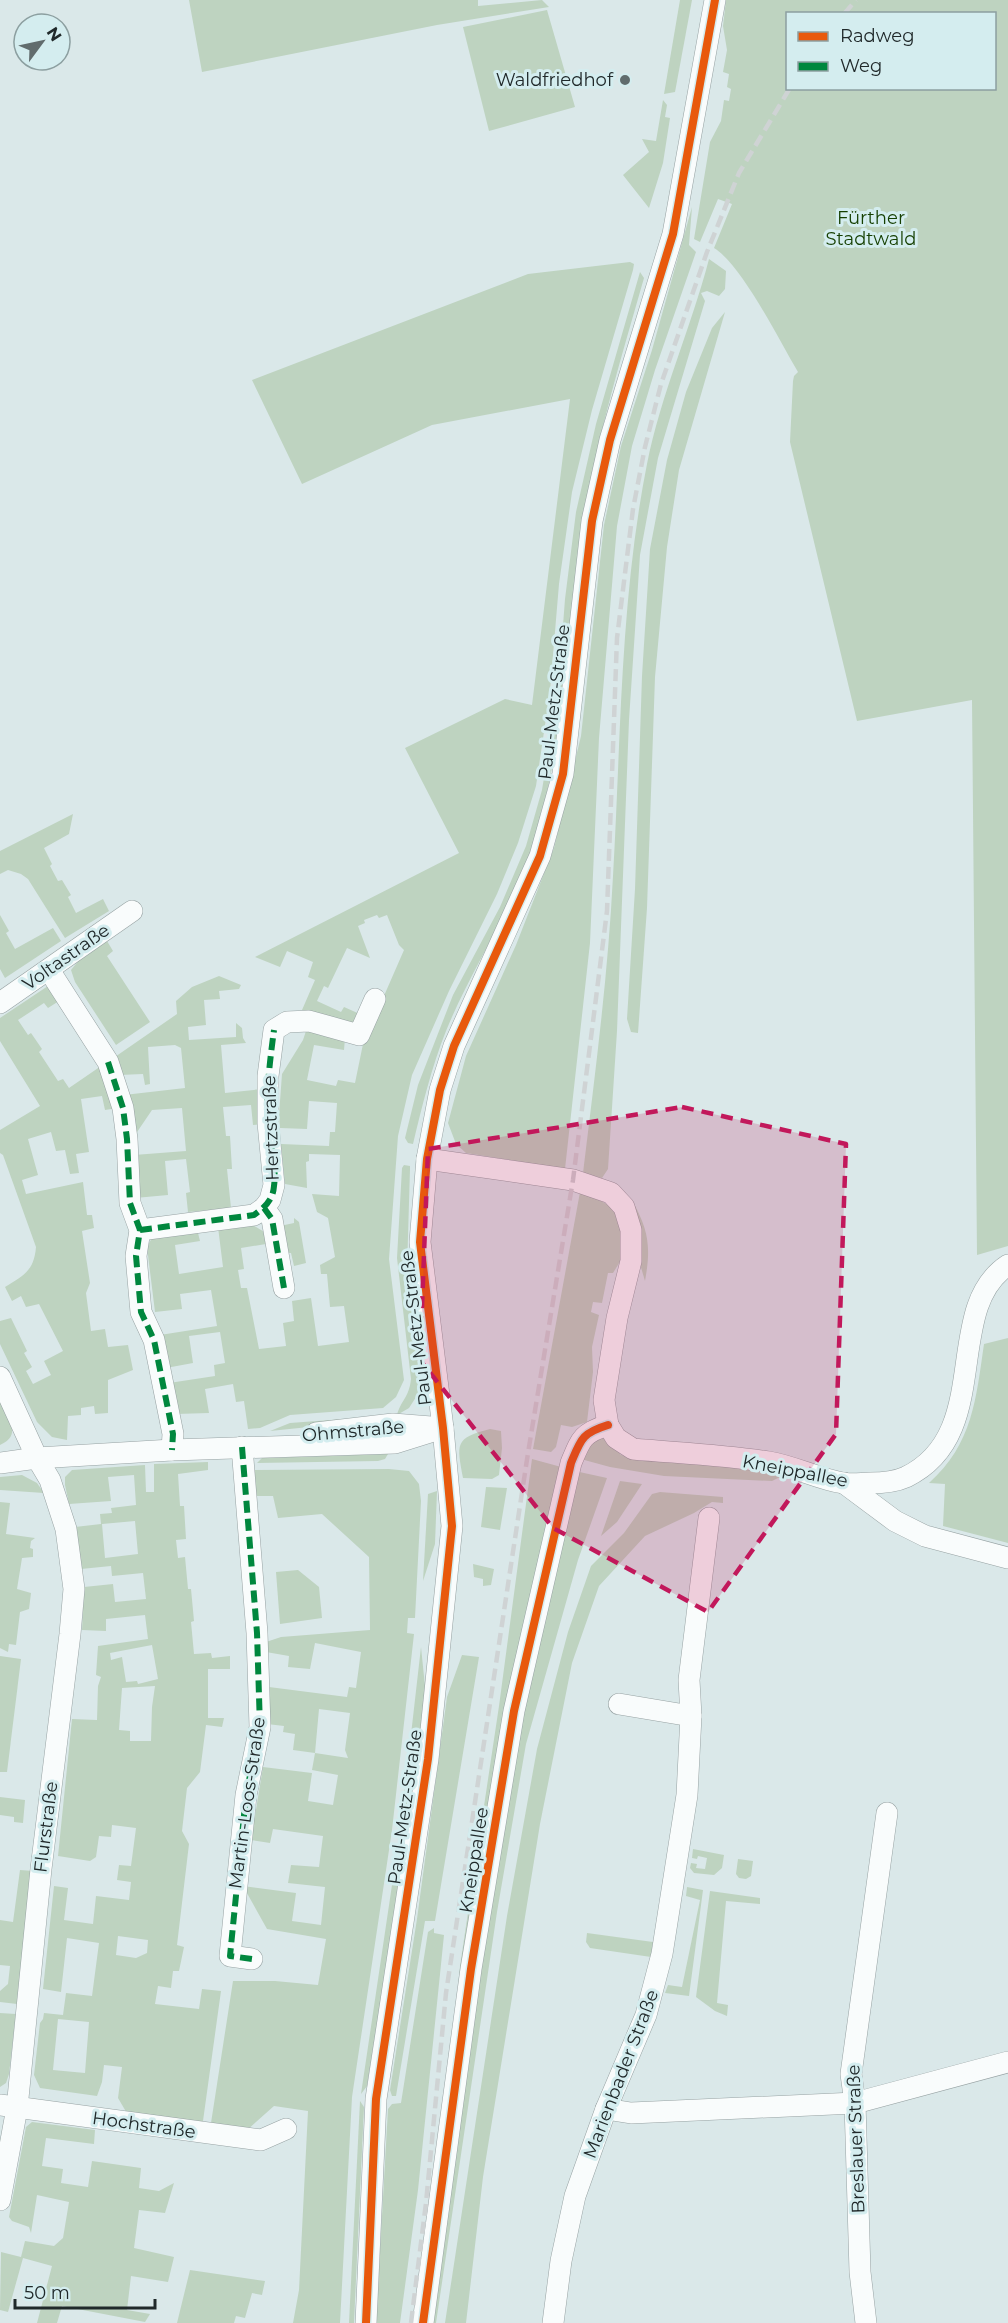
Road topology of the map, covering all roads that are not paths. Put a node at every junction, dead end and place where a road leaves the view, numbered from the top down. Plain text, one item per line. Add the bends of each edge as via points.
1 (715, 0) edge
2 (132, 911) dead end
3 (49, 970) junction
4 (375, 999) dead end
5 (0, 1003) edge
6 (427, 1159) junction
7 (264, 1208) junction
8 (140, 1230) junction
9 (1002, 1269) edge
10 (284, 1288) dead end
11 (0, 1377) edge
12 (608, 1425) junction
13 (443, 1428) junction
14 (242, 1447) junction
15 (172, 1450) junction
16 (37, 1458) junction
17 (0, 1463) edge
18 (844, 1484) junction
19 (709, 1518) dead end
20 (1008, 1558) edge
21 (619, 1704) dead end
22 (691, 1716) junction
23 (886, 1813) dead end
24 (252, 1959) dead end
25 (1008, 2062) edge
26 (855, 2103) junction
27 (8, 2107) edge
28 (606, 2109) junction
29 (286, 2130) dead end
30 (0, 2200) edge
31 (366, 2323) edge
32 (423, 2323) edge
33 (553, 2323) edge
34 (866, 2323) edge

1 - 6 street, Paul-Metz-Straße via 673,234 610,440 592,521 563,774 540,856 454,1046 440,1090
2 - 3 street, Voltastraße
3 - 5 street, Voltastraße
3 - 8 street via 108,1062 123,1108 130,1203
4 - 7 street, Hertzstraße via 359,1035 309,1021 287,1022 274,1030 268,1076 268,1123 274,1185
6 - 12 street via 573,1180 611,1193 624,1207 631,1230 631,1261 608,1368 604,1400
6 - 13 street, Paul-Metz-Straße via 420,1242
7 - 8 street via 244,1217
7 - 10 street via 272,1219
8 - 15 street via 136,1256 141,1312 154,1340 173,1434
9 - 18 street, Kneippallee via 979,1301 948,1440 935,1456 903,1479
11 - 16 street, Flurstraße
12 - 18 street, Kneippallee via 616,1438 633,1449 771,1462
12 - 32 street, Kneippallee via 581,1437 571,1463 514,1711 471,1969
13 - 14 street, Ohmstraße via 395,1443
13 - 31 street, Paul-Metz-Straße via 452,1526 428,1759 376,2099
14 - 15 street, Ohmstraße
14 - 24 street, Martin-Loos-Straße via 257,1633 260,1727 246,1795 230,1956
15 - 16 street, Ohmstraße
16 - 17 street, Ohmstraße
16 - 27 street, Flurstraße via 50,1480 66,1528 74,1588
18 - 20 street via 895,1521 925,1536
19 - 22 street, Marienbader Straße via 689,1680
21 - 22 street
22 - 28 street, Marienbader Straße via 687,1795 662,1954 646,2015
23 - 26 street, Breslauer Straße via 851,2074
25 - 26 street
26 - 28 street via 631,2113
26 - 34 street, Breslauer Straße via 860,2272
27 - 29 street, Hochstraße via 261,2140
27 - 30 street, Flurstraße
28 - 33 street, Marienbader Straße via 575,2196

